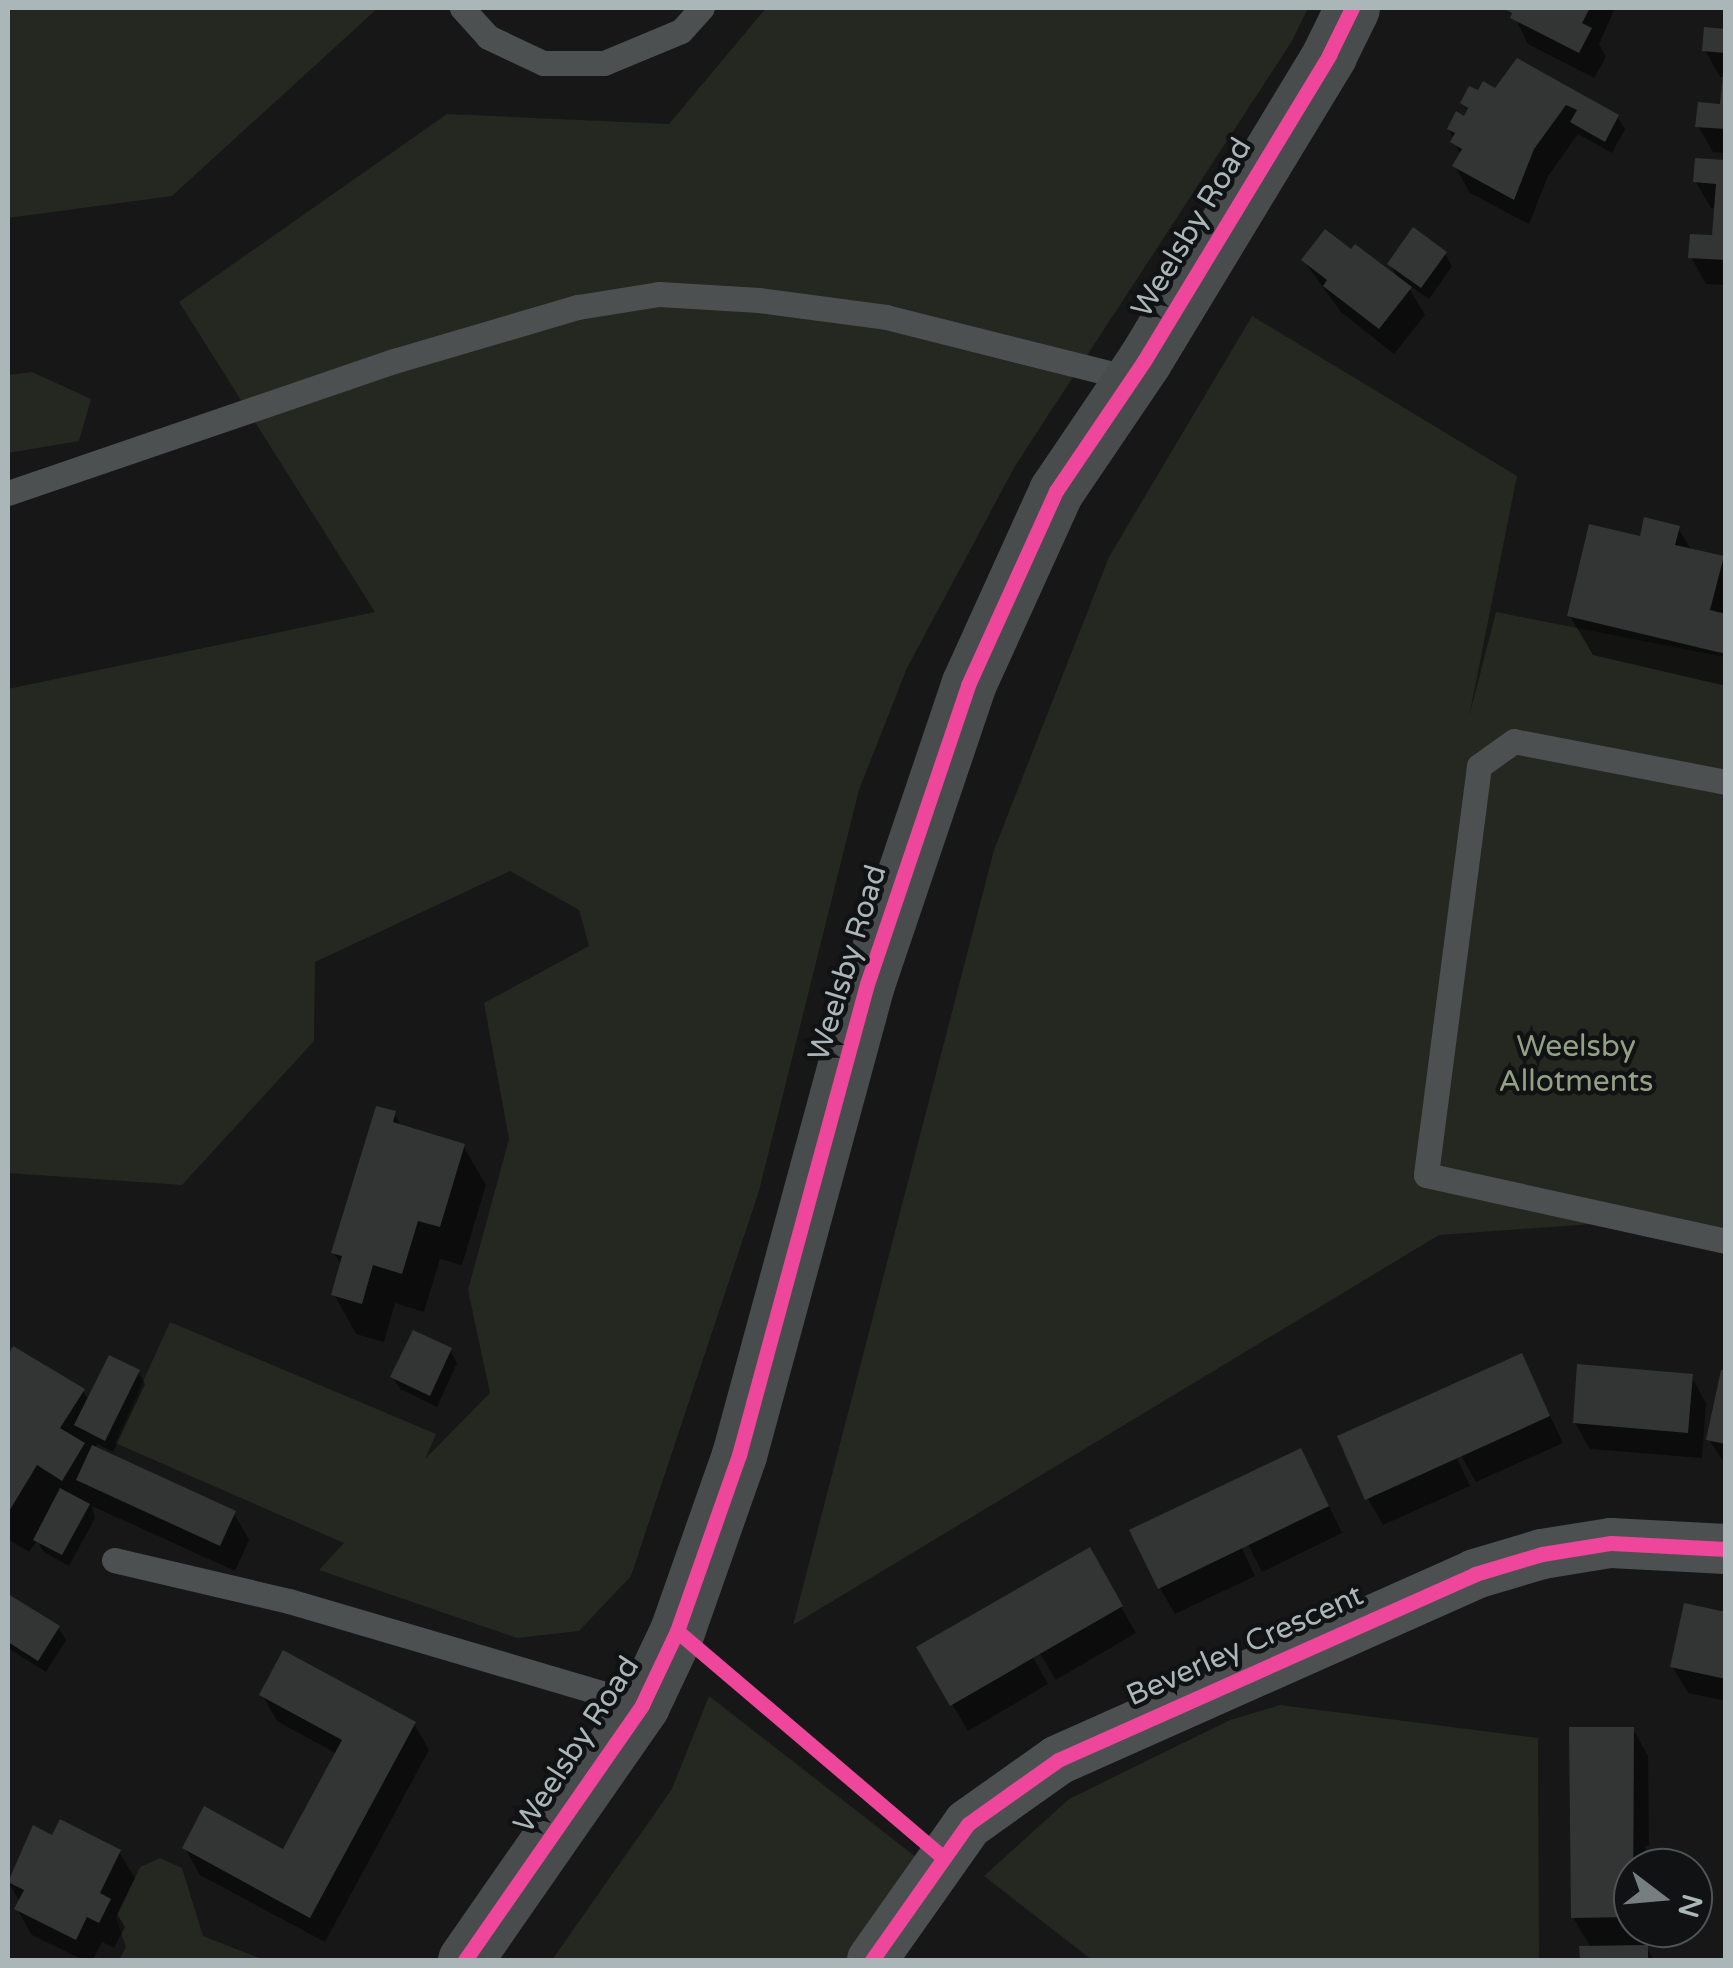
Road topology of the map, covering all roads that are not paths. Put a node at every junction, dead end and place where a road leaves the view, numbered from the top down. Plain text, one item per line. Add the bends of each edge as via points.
1 (462, 8) edge
2 (702, 8) edge
3 (1352, 8) edge
4 (1133, 378) junction
5 (8, 493) edge
6 (1726, 782) edge
7 (1726, 1241) edge
8 (1726, 1550) edge
9 (114, 1560) dead end
10 (642, 1704) junction
11 (466, 1960) edge
12 (872, 1960) edge

1 - 2 lane via 488,37 542,62 604,63 681,31
3 - 4 main road, Weelsby Road
4 - 5 lane via 886,316 659,294 578,308 394,361
4 - 10 main road, Weelsby Road via 1056,491 968,685 866,984 740,1455 678,1631
6 - 7 lane via 1514,741 1479,766 1426,1175
8 - 12 street, Beverley Crescent via 1611,1544 1542,1554 1475,1574 1058,1760 968,1824
9 - 10 lane via 288,1601
10 - 11 main road, Weelsby Road

